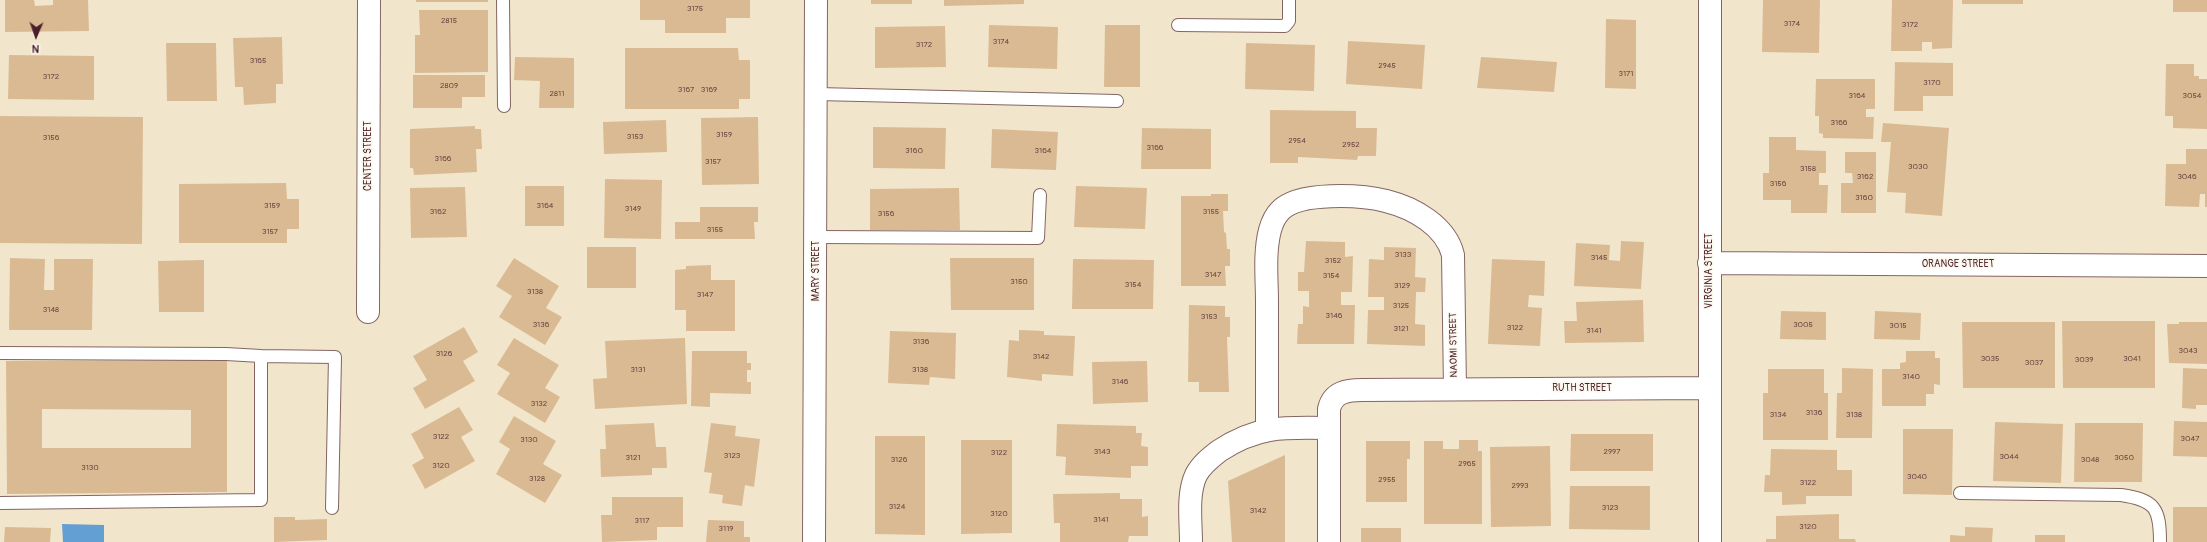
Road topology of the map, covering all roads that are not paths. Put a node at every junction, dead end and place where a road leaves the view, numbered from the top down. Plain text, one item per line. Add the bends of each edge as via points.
1 (369, 0) edge
2 (503, 0) edge
3 (816, 0) edge
4 (1289, 0) edge
5 (1710, 0) edge
6 (1178, 25) dead end
7 (817, 94) junction
8 (1117, 101) dead end
9 (504, 106) dead end
10 (1040, 195) dead end
11 (816, 237) junction
12 (1709, 263) junction
13 (2207, 266) edge
14 (368, 312) dead end
15 (0, 353) edge
16 (261, 356) junction
17 (1709, 388) junction
18 (1455, 389) junction
19 (1327, 428) junction
20 (1267, 430) junction
21 (1960, 493) dead end
22 (0, 503) edge
23 (332, 508) dead end
24 (814, 542) edge
25 (1191, 542) edge
26 (1328, 542) edge
27 (1710, 542) edge
28 (2160, 542) edge

1 - 14 street, CENTER STREET
2 - 9 lane
3 - 7 street, MARY STREET
4 - 6 lane via 1289,21 1285,26
5 - 12 street, VIRGINIA STREET
7 - 8 lane
7 - 11 street, MARY STREET
10 - 11 lane via 1038,238
11 - 24 street, MARY STREET
12 - 13 street, ORANGE STREET
12 - 17 street, VIRGINIA STREET
15 - 16 lane
16 - 22 lane via 261,500
16 - 23 lane via 335,357
17 - 18 street, RUTH STREET
17 - 27 street, VIRGINIA STREET
18 - 19 street, NAOMI STREET via 1344,392 1334,397 1330,403
18 - 20 street, NAOMI STREET via 1453,256 1451,245 1438,228 1407,209 1376,198 1300,200 1282,209 1270,229
19 - 20 street
19 - 26 street, NAOMI STREET
20 - 25 street via 1240,439 1202,464 1195,475 1192,488
21 - 28 lane via 2137,497 2150,503 2158,514

